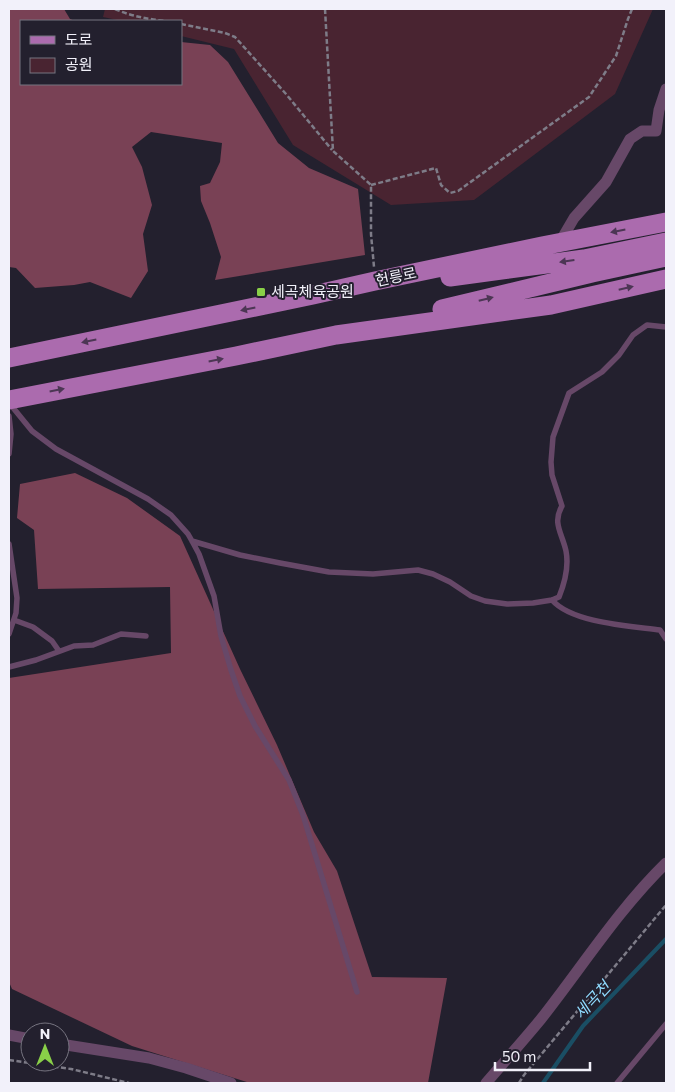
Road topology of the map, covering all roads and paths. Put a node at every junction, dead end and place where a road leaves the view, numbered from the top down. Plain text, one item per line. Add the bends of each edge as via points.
1 (115, 9) edge
2 (325, 9) edge
3 (632, 9) edge
4 (156, 20) edge
5 (182, 24) edge
6 (666, 88) edge
7 (333, 151) junction
8 (371, 185) junction
9 (666, 222) edge
10 (560, 242) junction
11 (666, 242) edge
12 (666, 257) edge
13 (666, 279) edge
14 (375, 281) junction
15 (312, 295) junction
16 (666, 327) edge
17 (336, 335) junction
18 (9, 358) edge
19 (9, 401) edge
20 (9, 416) edge
21 (9, 454) edge
22 (192, 541) junction
23 (9, 544) edge
24 (552, 600) junction
25 (14, 620) junction
26 (9, 634) edge
27 (146, 636) dead end
28 (666, 639) edge
29 (59, 652) junction
30 (9, 666) edge
31 (666, 863) edge
32 (666, 905) edge
33 (357, 992) dead end
34 (666, 1024) edge
35 (70, 1046) edge
36 (9, 1060) edge
37 (129, 1083) edge
38 (231, 1083) edge
39 (486, 1083) edge
40 (519, 1083) edge
41 (617, 1083) edge

1 - 4 path
2 - 7 path
3 - 8 path via 616,56 589,97 458,191 450,193 441,185 436,168
5 - 7 path via 235,37
6 - 10 street via 656,131 642,131 630,139 606,182 574,218
7 - 8 path
8 - 14 path
9 -> 10 main road, 헌릉로
10 - 14 main road, 헌릉로
11 -> 15 main road via 584,259
17 -> 12 main road
17 -> 13 main road via 551,305
14 - 15 main road, 헌릉로
15 -> 18 main road, 헌릉로
16 - 24 lane via 647,325 633,335 602,372 569,393 552,445 552,475 562,506 557,521 566,552 566,569 559,597
19 -> 17 main road
19 - 22 lane via 32,431 56,449 148,499 171,515
20 - 21 lane
22 - 24 lane via 240,555 329,572 373,574 418,570 442,578 485,601 507,604
22 - 33 lane via 214,596 221,636 240,696 290,780 303,815
23 - 25 lane via 17,598
24 - 28 lane via 578,616 660,630
25 - 26 lane
25 - 29 lane via 52,640
27 - 29 lane via 120,634 93,645 74,646
29 - 30 lane
31 - 39 street via 615,920 540,1019
32 - 40 path
34 - 41 lane
35 - 38 street via 149,1058
36 - 37 path via 70,1069

